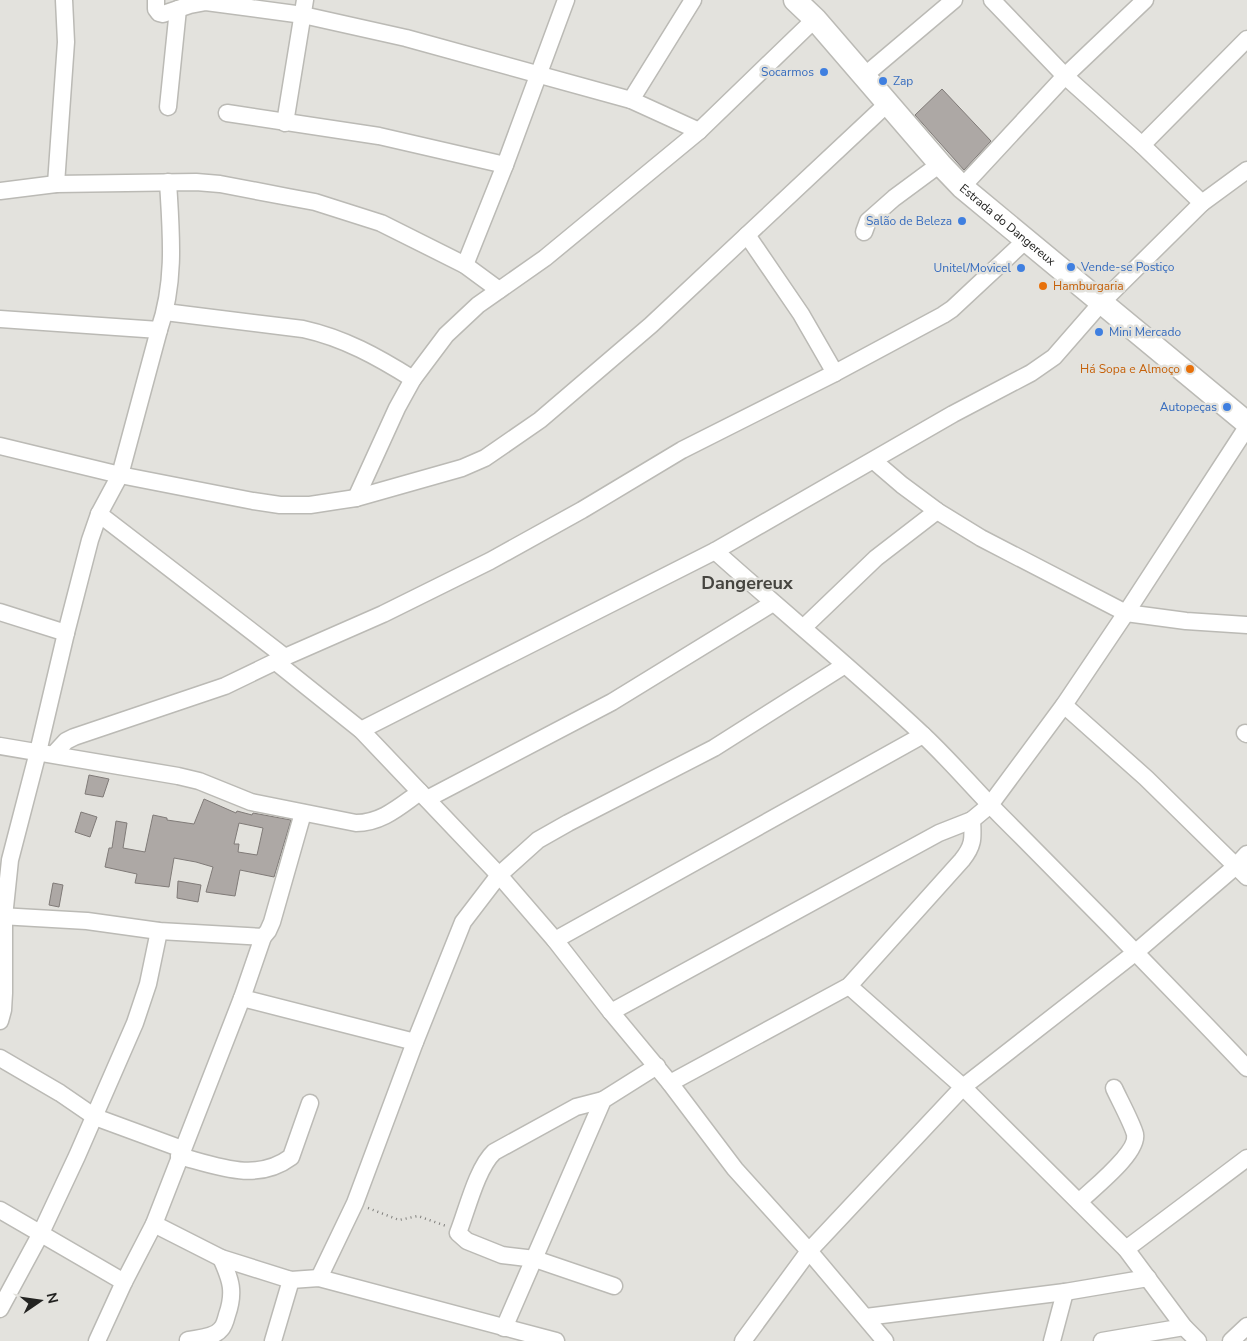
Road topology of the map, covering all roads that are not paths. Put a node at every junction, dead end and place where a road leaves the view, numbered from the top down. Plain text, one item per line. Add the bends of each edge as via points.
1 (64, 0) edge
2 (156, 0) edge
3 (566, 0) edge
4 (693, 0) edge
5 (954, 0) edge
6 (992, 0) edge
7 (1145, 0) edge
8 (806, 7) edge
9 (304, 8) edge
10 (178, 9) junction
11 (1247, 39) edge
12 (538, 74) junction
13 (864, 76) junction
14 (1065, 76) junction
15 (631, 100) junction
16 (888, 103) junction
17 (168, 107) dead end
18 (227, 113) dead end
19 (284, 123) junction
20 (699, 131) junction
21 (1142, 145) junction
22 (940, 164) junction
23 (505, 165) junction
24 (1243, 179) edge
25 (168, 182) junction
26 (56, 184) junction
27 (962, 188) junction
28 (0, 190) edge
29 (1202, 203) junction
30 (864, 232) dead end
31 (747, 235) junction
32 (1026, 240) junction
33 (465, 265) junction
34 (499, 290) junction
35 (1102, 302) junction
36 (165, 312) junction
37 (0, 318) edge
38 (159, 330) junction
39 (835, 372) junction
40 (413, 379) junction
41 (1247, 425) edge
42 (0, 446) edge
43 (874, 461) junction
44 (120, 475) junction
45 (356, 498) junction
46 (936, 511) junction
47 (99, 514) junction
48 (715, 551) junction
49 (773, 603) junction
50 (0, 612) edge
51 (1126, 613) junction
52 (1247, 625) edge
53 (804, 627) junction
54 (66, 633) junction
55 (280, 659) junction
56 (845, 665) junction
57 (1064, 705) junction
58 (361, 730) junction
59 (923, 735) junction
60 (0, 746) edge
61 (46, 753) junction
62 (423, 796) junction
63 (990, 805) junction
64 (304, 813) junction
65 (972, 820) junction
66 (1243, 866) edge
67 (499, 875) junction
68 (2, 916) edge
69 (159, 931) junction
70 (263, 937) junction
71 (555, 940) junction
72 (1136, 952) junction
73 (849, 986) junction
74 (242, 998) junction
75 (611, 1012) junction
76 (0, 1022) edge
77 (415, 1042) junction
78 (0, 1058) edge
79 (656, 1066) junction
80 (1247, 1068) edge
81 (670, 1083) junction
82 (962, 1087) junction
83 (1114, 1088) dead end
84 (603, 1100) junction
85 (310, 1103) dead end
86 (95, 1117) junction
87 (181, 1153) junction
88 (1247, 1158) edge
89 (1079, 1202) junction
90 (0, 1210) edge
91 (154, 1224) junction
92 (40, 1235) junction
93 (1126, 1249) junction
94 (809, 1252) junction
95 (221, 1258) junction
96 (534, 1259) junction
97 (252, 1268) junction
98 (319, 1278) junction
99 (1148, 1278) junction
100 (291, 1280) junction
101 (124, 1282) junction
102 (614, 1286) dead end
103 (232, 1292) junction
104 (1065, 1292) junction
105 (0, 1309) edge
106 (866, 1317) junction
107 (1247, 1326) edge
108 (1184, 1327) junction
109 (504, 1328) junction
110 (188, 1340) edge
111 (97, 1341) edge
112 (274, 1341) edge
113 (556, 1341) edge
114 (743, 1341) edge
115 (885, 1341) edge
116 (1052, 1341) edge
117 (1102, 1341) edge
118 (1198, 1341) edge
119 (1231, 1341) edge

1 - 26 street via 66,42
2 - 10 street via 159,13
3 - 12 street
4 - 15 street
5 - 13 street
6 - 14 street
7 - 14 street
8 - 13 main road, Estrada do Dangereux
8 - 20 street
9 - 10 street via 206,2
9 - 12 street
9 - 19 street
10 - 17 street
11 - 21 street
12 - 15 street
12 - 23 street
13 - 16 main road, Estrada do Dangereux
14 - 21 street
14 - 27 street
15 - 20 street
16 - 22 main road, Estrada do Dangereux
16 - 31 street
18 - 19 street
19 - 23 street via 397,139
20 - 34 street via 545,258
21 - 29 street
22 - 27 main road, Estrada do Dangereux
22 - 30 street via 868,221
23 - 33 street
24 - 29 street
25 - 26 street
25 - 33 street via 220,184 315,202 381,222
25 - 36 street via 172,262
26 - 28 street
27 - 32 main road, Estrada do Dangereux
29 - 35 street
31 - 39 street via 801,314
31 - 45 street via 651,325 513,440 462,468
32 - 35 main road, Estrada do Dangereux
32 - 39 street via 948,312
33 - 34 street
34 - 40 street via 446,335
35 - 41 main road, Estrada do Dangereux
35 - 43 street via 1044,365
36 - 38 street
36 - 40 street via 325,334 380,358
37 - 38 street
38 - 44 street
39 - 55 street via 682,450 490,561 383,614
40 - 45 street
41 - 51 street
42 - 44 street
43 - 46 street
43 - 48 street
44 - 45 street via 280,505 310,505
44 - 47 street
46 - 51 street via 980,538
46 - 53 street via 876,558
47 - 54 street
47 - 55 street
48 - 49 street
48 - 58 street
49 - 53 street
49 - 62 street via 612,702
50 - 54 street
51 - 52 street
51 - 57 street
53 - 56 street
54 - 61 street
55 - 58 street
55 - 61 street via 226,686 74,736
56 - 59 street
56 - 67 street via 714,748 538,840
57 - 63 street
57 - 66 street
58 - 62 street
59 - 63 street
59 - 71 street
60 - 61 street
61 - 64 street via 178,776 251,802
61 - 68 street via 10,860
62 - 64 street via 367,823
62 - 67 street
63 - 65 street
63 - 72 street
64 - 70 street via 272,922
65 - 73 street via 970,851
65 - 75 street via 939,834
66 - 72 street
67 - 71 street
67 - 77 street via 463,922
68 - 69 street via 72,920
68 - 76 street via 4,993
69 - 70 street
69 - 86 street via 143,1000
70 - 74 street
71 - 75 street
72 - 80 street
72 - 82 street
73 - 81 street
73 - 82 street
74 - 77 street
74 - 87 street
75 - 79 street
77 - 98 street via 355,1203
78 - 86 street
79 - 81 street
79 - 84 street
81 - 94 street via 735,1169
82 - 89 street
82 - 94 street
83 - 89 street via 1135,1135 1132,1148
84 - 96 street
84 - 96 street via 576,1107 486,1159 458,1232 468,1241 502,1256
85 - 87 street via 291,1157 272,1167 245,1172 231,1170
86 - 87 street
86 - 92 street
87 - 91 street
88 - 93 street
89 - 93 street
90 - 92 street
91 - 95 street
91 - 101 street
92 - 101 street
92 - 105 street
93 - 99 street
94 - 106 street
94 - 114 street
95 - 97 street
95 - 103 street
96 - 102 street
96 - 109 street
97 - 100 street
97 - 103 street
98 - 100 street
98 - 109 street
99 - 104 street
99 - 108 street
100 - 112 street
101 - 111 street
103 - 110 street via 222,1329 206,1337
104 - 106 street
104 - 116 street
106 - 115 street
107 - 119 street
108 - 117 street
108 - 118 street
109 - 113 street

